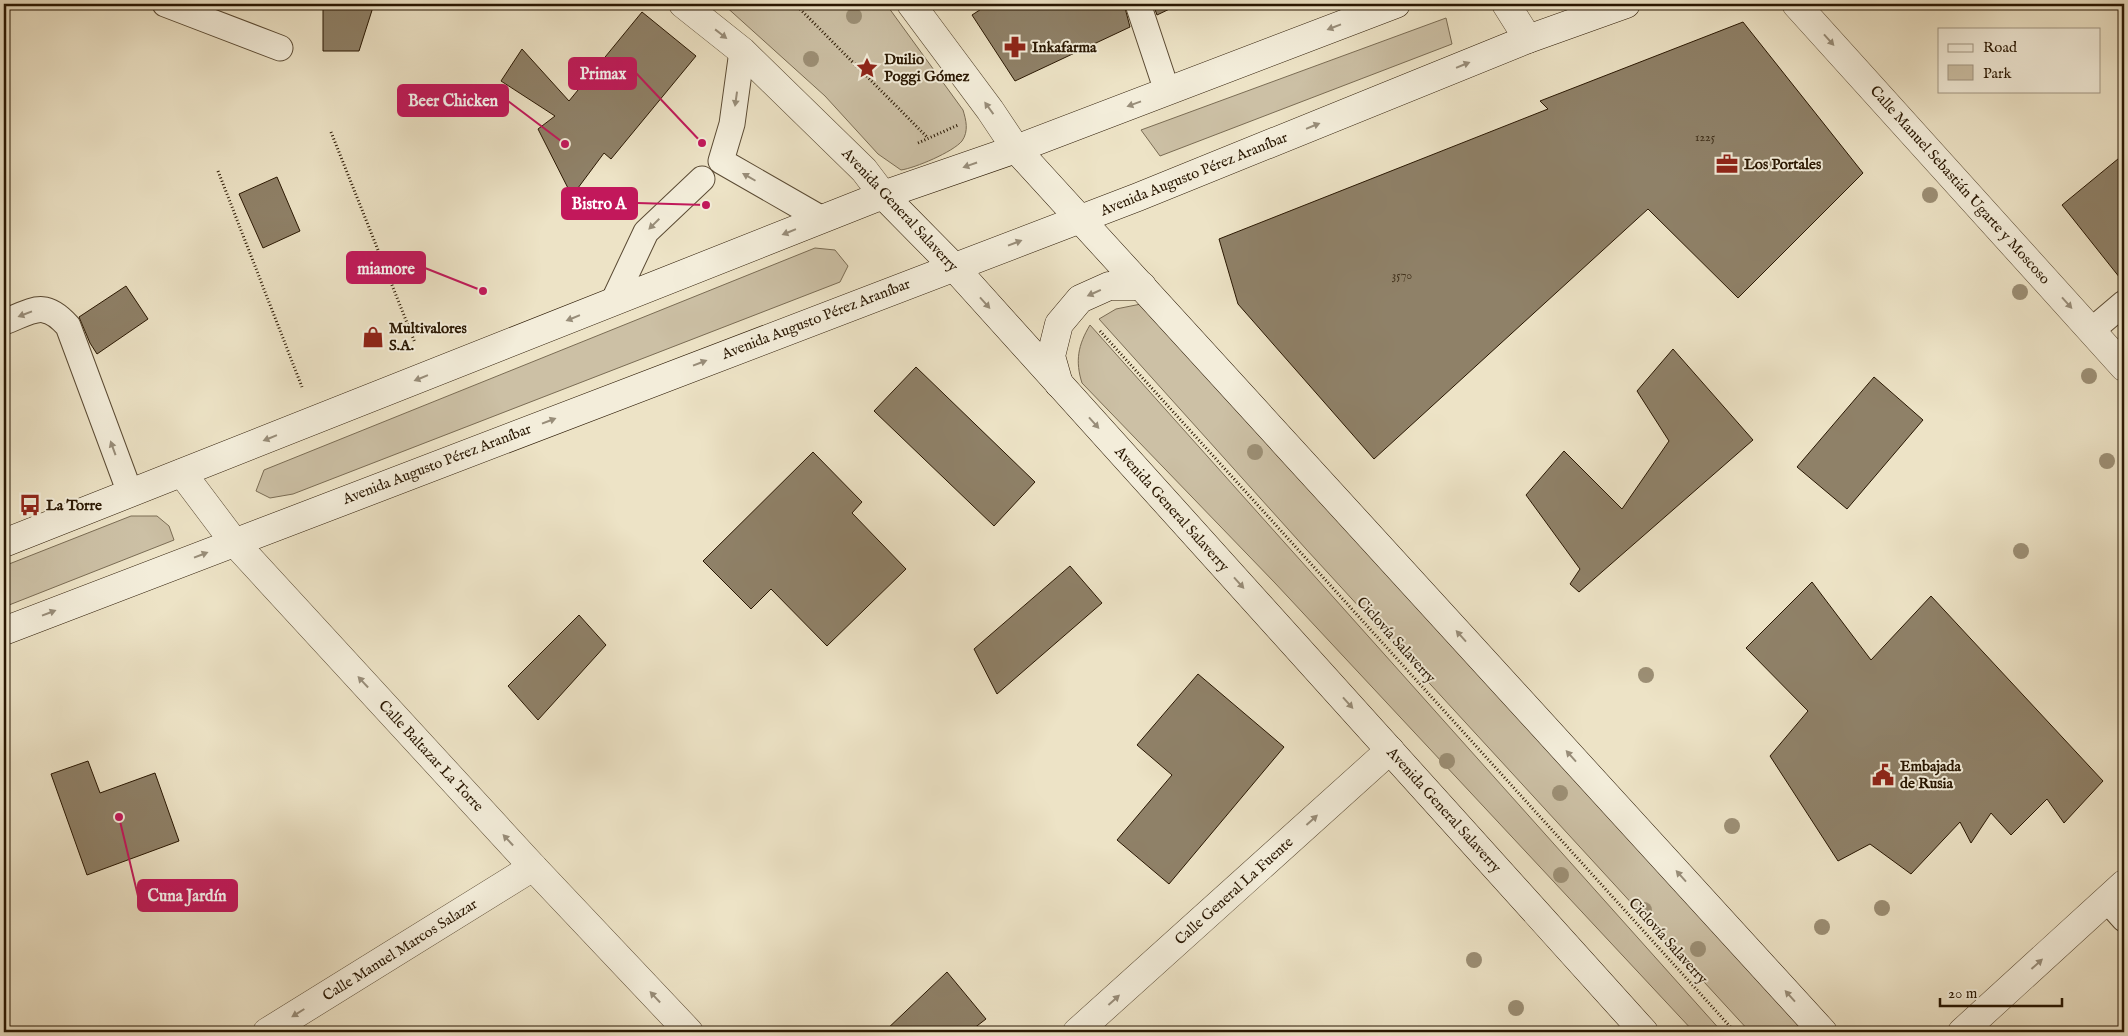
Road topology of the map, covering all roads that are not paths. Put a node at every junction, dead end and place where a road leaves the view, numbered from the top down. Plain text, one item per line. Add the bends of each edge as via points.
1 (164, 4) edge
2 (683, 4) edge
3 (911, 4) edge
4 (1138, 4) edge
5 (1396, 4) edge
6 (1506, 4) edge
7 (1626, 4) edge
8 (1796, 4) edge
9 (1528, 39) junction
10 (280, 48) dead end
11 (742, 51) junction
12 (1167, 91) junction
13 (1016, 149) junction
14 (702, 178) dead end
15 (883, 195) junction
16 (822, 219) junction
17 (1080, 219) junction
18 (953, 266) junction
19 (1142, 286) junction
20 (613, 302) junction
21 (2124, 303) edge
22 (4, 322) edge
23 (2092, 331) junction
24 (2124, 367) edge
25 (1060, 385) junction
26 (182, 473) junction
27 (130, 493) junction
28 (4, 540) edge
29 (234, 542) junction
30 (4, 630) edge
31 (1390, 750) junction
32 (533, 867) junction
33 (2118, 901) edge
34 (267, 1032) edge
35 (689, 1032) edge
36 (1077, 1032) edge
37 (1644, 1032) edge
38 (1823, 1032) edge
39 (1962, 1032) edge

1 - 10 lane
2 -> 11 main road, Avenida General Salaverry
13 -> 3 main road
4 - 12 lane
5 -> 12 main road
6 - 9 main road
7 - 9 main road, Avenida Augusto Pérez Araníbar
8 -> 23 main road, Calle Manuel Sebastián Ugarte y Moscoso
17 -> 9 main road, Avenida Augusto Pérez Araníbar
11 - 15 main road, Avenida General Salaverry via 864,170
11 - 16 lane via 732,124 721,162
12 -> 13 main road
13 -> 15 main road
13 - 17 main road
14 -> 20 lane via 646,232
15 - 16 main road
15 - 18 main road, Avenida General Salaverry
16 -> 20 main road
18 -> 17 main road, Avenida Augusto Pérez Araníbar
17 - 19 main road
18 -> 25 main road, Avenida General Salaverry
29 -> 18 main road, Avenida Augusto Pérez Araníbar
19 -> 25 main road via 1109,286 1080,299 1060,324 1051,356
38 -> 19 main road
20 -> 26 main road
21 - 23 lane
27 -> 22 lane via 68,326 57,314 40,308
23 - 24 main road, Calle Manuel Sebastián Ugarte y Moscoso
25 -> 31 main road, Avenida General Salaverry
26 - 27 main road
26 - 29 main road, Calle Baltazar La Torre
27 - 28 main road
30 -> 29 main road, Avenida Augusto Pérez Araníbar
32 -> 29 main road, Calle Baltazar La Torre
36 -> 31 main road, Calle General La Fuente
31 - 37 main road, Avenida General Salaverry
32 -> 34 main road, Calle Manuel Marcos Salazar
35 -> 32 main road, Calle Baltazar La Torre
39 -> 33 main road

